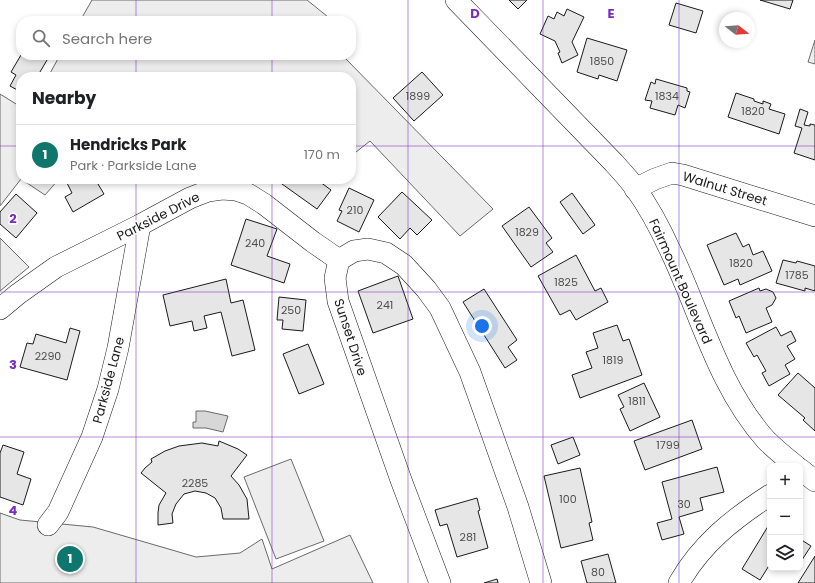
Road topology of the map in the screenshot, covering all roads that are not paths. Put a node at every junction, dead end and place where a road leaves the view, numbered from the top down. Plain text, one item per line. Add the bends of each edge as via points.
1 (456, 0) edge
2 (635, 189) junction
3 (815, 216) edge
4 (140, 226) junction
5 (339, 260) junction
6 (0, 309) edge
7 (792, 463) edge
8 (767, 497) edge
9 (48, 525) dead end
10 (440, 583) edge
11 (541, 583) edge
12 (679, 583) edge

1 - 2 street, Fairmount Boulevard via 614,163
2 - 3 street, Walnut Street via 672,173
2 - 7 street, Fairmount Boulevard via 671,252 706,337 733,392 767,441
4 - 5 street, Parkside Drive via 190,198 208,191 236,190 264,204
4 - 6 street, Parkside Drive via 56,267
4 - 9 street, Parkside Lane via 108,389 92,437 58,512
5 - 10 street, Sunset Drive via 335,278 338,301
5 - 11 street via 354,251 368,249 386,253 404,264 440,308 470,372 518,506
8 - 12 street via 723,528 687,568

